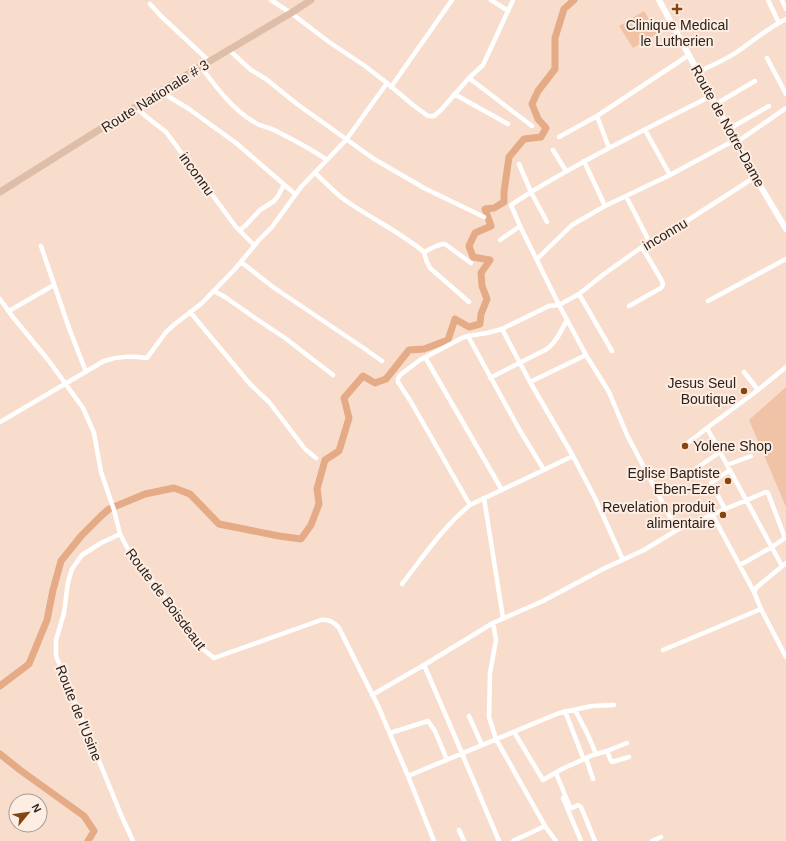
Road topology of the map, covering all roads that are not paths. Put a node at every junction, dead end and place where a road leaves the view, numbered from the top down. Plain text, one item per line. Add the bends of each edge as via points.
1 (271, 0) edge
2 (452, 0) edge
3 (491, 0) edge
4 (513, 0) edge
5 (659, 0) edge
6 (768, 0) edge
7 (782, 0) edge
8 (309, 1) edge
9 (150, 4) dead end
10 (786, 9) edge
11 (507, 10) junction
12 (291, 13) junction
13 (786, 20) edge
14 (778, 23) junction
15 (229, 50) junction
16 (689, 55) junction
17 (767, 58) dead end
18 (210, 62) junction
19 (201, 67) junction
20 (698, 72) junction
21 (469, 78) junction
22 (755, 81) dead end
23 (387, 83) junction
24 (391, 87) junction
25 (161, 92) junction
26 (454, 94) junction
27 (786, 94) edge
28 (711, 96) junction
29 (716, 104) junction
30 (770, 106) dead end
31 (136, 107) junction
32 (786, 108) edge
33 (597, 116) junction
34 (508, 124) dead end
35 (532, 126) dead end
36 (729, 129) junction
37 (645, 130) junction
38 (559, 137) dead end
39 (346, 140) junction
40 (736, 141) junction
41 (609, 148) junction
42 (553, 150) dead end
43 (327, 160) junction
44 (584, 161) junction
45 (519, 164) dead end
46 (566, 171) junction
47 (315, 173) junction
48 (670, 175) junction
49 (755, 177) junction
50 (284, 185) junction
51 (0, 192) edge
52 (531, 192) junction
53 (296, 194) junction
54 (626, 196) junction
55 (606, 206) junction
56 (484, 217) dead end
57 (547, 222) dead end
58 (520, 226) junction
59 (786, 229) edge
60 (240, 230) junction
61 (500, 240) dead end
62 (650, 243) junction
63 (254, 245) junction
64 (41, 246) dead end
65 (642, 247) junction
66 (424, 252) junction
67 (537, 259) junction
68 (786, 259) edge
69 (241, 262) junction
70 (471, 263) dead end
71 (54, 285) junction
72 (214, 290) junction
73 (579, 294) junction
74 (0, 299) edge
75 (708, 300) dead end
76 (469, 302) dead end
77 (558, 304) junction
78 (629, 306) dead end
79 (9, 311) junction
80 (190, 312) junction
81 (567, 320) junction
82 (502, 329) junction
83 (468, 336) junction
84 (612, 350) dead end
85 (586, 355) junction
86 (425, 357) junction
87 (382, 361) dead end
88 (520, 363) junction
89 (786, 366) edge
90 (86, 372) junction
91 (744, 372) dead end
92 (334, 375) dead end
93 (490, 378) junction
94 (530, 382) junction
95 (65, 383) junction
96 (758, 390) junction
97 (0, 422) edge
98 (707, 428) junction
99 (689, 442) dead end
100 (720, 452) junction
101 (573, 456) junction
102 (751, 456) dead end
103 (316, 458) dead end
104 (729, 468) junction
105 (544, 470) junction
106 (694, 470) dead end
107 (502, 490) junction
108 (484, 498) junction
109 (746, 500) junction
110 (470, 505) junction
111 (725, 509) junction
112 (712, 514) junction
113 (677, 530) junction
114 (120, 534) junction
115 (772, 547) junction
116 (623, 560) junction
117 (740, 565) junction
118 (784, 565) edge
119 (402, 584) dead end
120 (754, 592) junction
121 (761, 609) junction
122 (503, 618) junction
123 (493, 623) junction
124 (663, 650) dead end
125 (786, 657) edge
126 (424, 665) junction
127 (372, 695) junction
128 (614, 705) dead end
129 (576, 710) junction
130 (564, 711) junction
131 (469, 716) dead end
132 (514, 732) junction
133 (390, 733) junction
134 (496, 739) junction
135 (627, 743) dead end
136 (482, 745) junction
137 (607, 751) junction
138 (462, 753) junction
139 (596, 754) junction
140 (629, 757) dead end
141 (585, 759) junction
142 (447, 760) junction
143 (555, 774) junction
144 (408, 776) junction
145 (593, 779) dead end
146 (545, 826) junction
147 (459, 830) dead end
148 (660, 837) dead end
149 (133, 841) edge
150 (434, 841) edge
151 (464, 841) edge
152 (499, 841) edge
153 (513, 841) edge
154 (556, 841) edge
155 (581, 841) edge
156 (595, 841) edge
157 (652, 841) edge

1 - 12 street
2 - 24 street
3 - 11 street
4 - 11 street
5 - 16 street, Route de Notre-Dame
6 - 14 street
7 - 10 street
8 - 12 main road, Route Nationale # 3
9 - 18 street
11 - 21 street via 483,65
12 - 15 main road, Route Nationale # 3
12 - 23 street
13 - 14 street
14 - 20 street via 735,53
15 - 18 main road, Route Nationale # 3
15 - 39 street via 251,70
16 - 20 street, Route de Notre-Dame
16 - 33 street
17 - 27 street
18 - 19 main road, Route Nationale # 3
19 - 25 main road, Route Nationale # 3
19 - 43 street via 228,100 247,117 302,144
20 - 28 street, Route de Notre-Dame
21 - 26 street
21 - 35 street
22 - 29 street
23 - 24 street
23 - 39 street
24 - 26 street via 428,116 434,116
25 - 31 main road, Route Nationale # 3
25 - 50 street via 236,143
26 - 34 street
28 - 29 street, Route de Notre-Dame
28 - 37 street
29 - 36 street, Route de Notre-Dame
30 - 36 street
31 - 51 main road, Route Nationale # 3
31 - 60 street, inconnu via 173,140
32 - 40 street
33 - 38 street
33 - 41 street
36 - 40 street, Route de Notre-Dame
37 - 41 street
37 - 48 street
39 - 43 street
39 - 56 street via 424,188
40 - 48 street
40 - 49 street, Route de Notre-Dame
41 - 44 street
42 - 46 street
43 - 47 street
44 - 46 street
44 - 55 street
45 - 52 street
46 - 52 street
47 - 53 street
47 - 66 street via 341,197
48 - 54 street
49 - 59 street, Route de Notre-Dame
49 - 62 street, inconnu
50 - 53 street
50 - 60 street via 274,201 260,210
52 - 57 street
52 - 58 street via 511,205
53 - 63 street via 272,227
54 - 55 street
54 - 62 street
55 - 67 street via 572,225
58 - 61 street
58 - 67 street
60 - 63 street, inconnu
62 - 65 street, inconnu
63 - 69 street
64 - 71 street
65 - 73 street, inconnu
65 - 78 street via 663,284 661,288
66 - 70 street via 445,244
66 - 76 street via 430,268
67 - 77 street
68 - 75 street
69 - 72 street
69 - 87 street via 273,287
71 - 79 street
71 - 90 street
72 - 80 street
72 - 92 street
73 - 77 street, inconnu
73 - 84 street
74 - 79 street, Route de Boisdeaut
77 - 81 street
77 - 82 street
79 - 95 street, Route de Boisdeaut
80 - 90 street via 166,332 146,358 116,357
80 - 103 street via 250,384 269,402 305,449
81 - 85 street
81 - 88 street via 551,347
82 - 83 street
82 - 88 street
83 - 86 street
83 - 93 street
85 - 94 street
85 - 113 street via 609,392 627,435
86 - 107 street
86 - 110 street via 400,375 398,382
88 - 93 street
88 - 94 street
89 - 96 street
90 - 95 street
91 - 96 street
93 - 105 street
94 - 101 street
95 - 97 street
95 - 114 street, Route de Boisdeaut via 83,408 94,433 101,472
96 - 98 street
98 - 99 street
98 - 100 street
100 - 104 street
100 - 106 street
101 - 105 street
101 - 116 street
102 - 104 street
104 - 109 street
104 - 111 street via 711,483
105 - 107 street
107 - 108 street
108 - 110 street
108 - 122 street
109 - 111 street
109 - 115 street
109 - 115 street via 768,493 785,538
110 - 119 street via 456,516
111 - 112 street
112 - 113 street
112 - 117 street
113 - 116 street
114 - 127 street, Route de Boisdeaut via 132,557 204,650 214,658 321,620 328,621 339,628
114 - 149 street, Route de l'Usine via 82,555 72,569 56,640 56,656
115 - 117 street
115 - 118 street
116 - 122 street via 543,601
117 - 120 street
118 - 120 street
120 - 121 street
121 - 124 street
121 - 125 street
122 - 123 street
123 - 126 street
123 - 134 street via 496,640 490,673 489,717
126 - 127 street
126 - 138 street
127 - 133 street, Route de Boisdeaut
128 - 129 street
129 - 130 street
129 - 139 street
130 - 132 street
130 - 141 street
131 - 136 street
132 - 134 street
132 - 143 street via 543,780
133 - 142 street via 428,721
133 - 144 street, Route de Boisdeaut
134 - 136 street
134 - 146 street
135 - 137 street
136 - 138 street
137 - 139 street
137 - 140 street via 612,762
138 - 142 street
138 - 152 street
139 - 141 street
141 - 143 street
141 - 145 street
142 - 144 street
143 - 155 street
143 - 156 street via 569,806 580,807
144 - 150 street, Route de Boisdeaut
146 - 153 street
146 - 154 street
147 - 151 street
148 - 157 street

